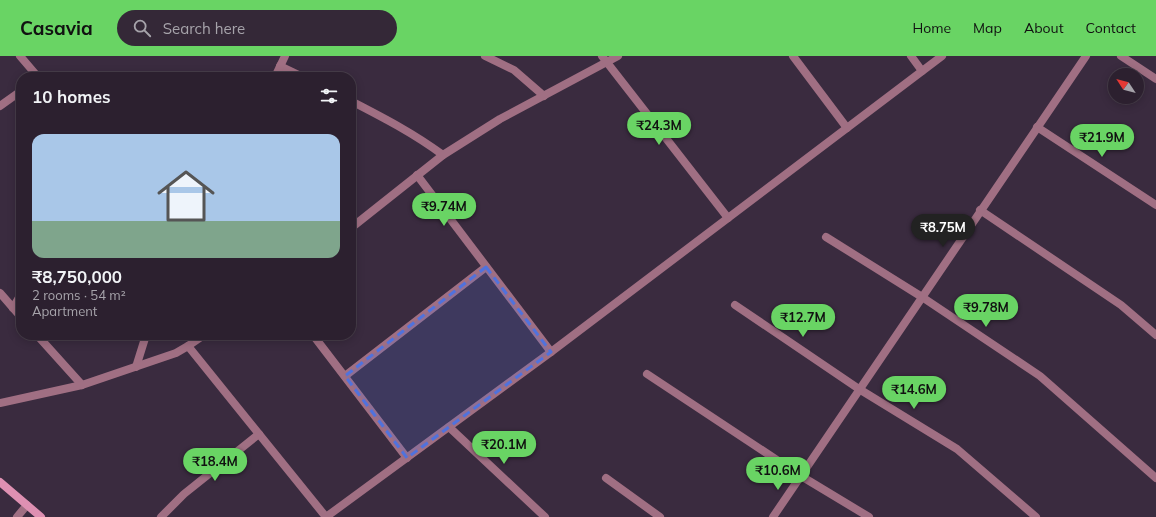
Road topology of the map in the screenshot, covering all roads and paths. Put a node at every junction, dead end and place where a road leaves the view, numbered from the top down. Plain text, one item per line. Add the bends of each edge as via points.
1 (20, 56) edge
2 (286, 56) edge
3 (485, 56) edge
4 (618, 56) edge
5 (794, 56) edge
6 (911, 56) edge
7 (942, 56) edge
8 (1086, 56) edge
9 (1121, 56) edge
10 (604, 59) edge
11 (280, 66) junction
12 (922, 71) junction
13 (34, 72) edge
14 (277, 72) edge
15 (293, 72) edge
16 (1156, 79) edge
17 (16, 95) edge
18 (544, 96) junction
19 (356, 103) edge
20 (0, 106) edge
21 (1037, 127) junction
22 (847, 128) junction
23 (443, 155) junction
24 (417, 175) junction
25 (1156, 205) edge
26 (980, 210) junction
27 (728, 218) junction
28 (356, 224) edge
29 (826, 237) dead end
30 (486, 267) junction
31 (0, 293) edge
32 (922, 297) junction
33 (16, 303) edge
34 (735, 304) dead end
35 (13, 308) junction
36 (16, 311) edge
37 (1156, 335) edge
38 (41, 340) edge
39 (144, 340) edge
40 (197, 340) edge
41 (317, 340) edge
42 (188, 346) junction
43 (551, 352) junction
44 (136, 367) junction
45 (647, 374) dead end
46 (345, 376) junction
47 (82, 386) junction
48 (860, 389) junction
49 (0, 403) edge
50 (449, 427) junction
51 (259, 434) junction
52 (407, 458) junction
53 (801, 476) junction
54 (606, 478) dead end
55 (1156, 478) edge
56 (0, 482) edge
57 (27, 505) junction
58 (16, 517) edge
59 (41, 517) edge
60 (161, 517) edge
61 (326, 517) edge
62 (545, 517) edge
63 (660, 517) edge
64 (773, 517) edge
65 (869, 517) edge
66 (1036, 517) edge

1 - 13 street
2 - 11 street
3 - 18 street via 514,70
4 - 10 street
5 - 22 street
6 - 12 street
7 - 12 street
8 - 21 street
9 - 16 street
10 - 18 street
10 - 27 street
11 - 14 street
11 - 15 street
12 - 22 street
17 - 20 street
18 - 23 street via 500,119
19 - 23 street via 394,122
21 - 25 street
21 - 26 street
22 - 27 street
23 - 24 street
24 - 28 street
24 - 30 street
26 - 32 street
26 - 37 street via 1121,305
27 - 43 street
29 - 32 street
30 - 43 street
30 - 46 street
31 - 35 street
32 - 48 street
32 - 55 street via 1040,376
33 - 35 street
34 - 48 street
35 - 36 street
38 - 47 street
39 - 44 street
40 - 42 street
41 - 46 street
42 - 44 street
42 - 51 street
43 - 50 street
44 - 47 street
45 - 53 street
46 - 52 street
47 - 49 street
48 - 53 street
48 - 66 street via 957,449
50 - 52 street
50 - 62 street
51 - 60 street via 184,494
51 - 61 street
52 - 61 street
53 - 64 street
53 - 65 street
54 - 63 street
56 - 57 main road
57 - 58 street
57 - 59 main road

